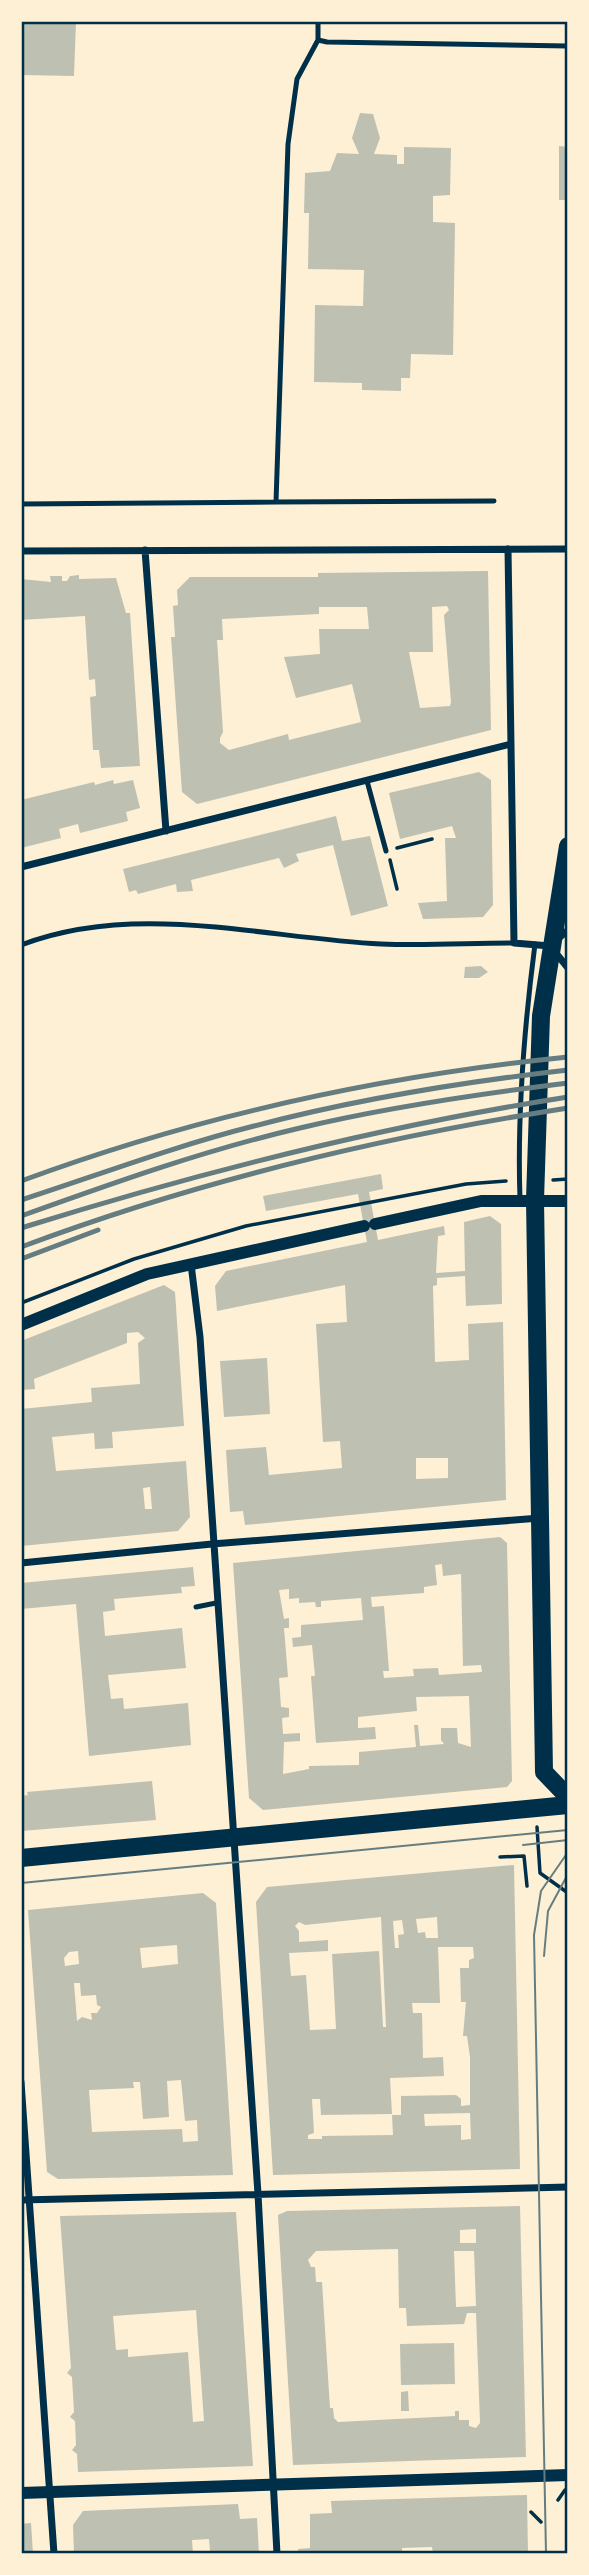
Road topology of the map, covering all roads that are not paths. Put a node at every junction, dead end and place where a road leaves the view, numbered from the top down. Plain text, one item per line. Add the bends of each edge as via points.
1 (318, 21) edge
2 (318, 40) junction
3 (568, 47) edge
4 (494, 501) dead end
5 (276, 502) junction
6 (21, 504) edge
7 (508, 549) junction
8 (568, 549) edge
9 (145, 550) junction
10 (21, 551) edge
11 (511, 744) junction
12 (367, 781) junction
13 (166, 831) junction
14 (568, 846) edge
15 (386, 851) road end
16 (21, 867) edge
17 (568, 930) edge
18 (514, 943) junction
19 (21, 945) edge
20 (542, 945) junction
21 (568, 968) edge
22 (528, 1199) junction
23 (568, 1201) edge
24 (191, 1264) junction
25 (21, 1325) edge
26 (540, 1518) junction
27 (212, 1544) junction
28 (21, 1563) edge
29 (216, 1602) junction
30 (196, 1606) dead end
31 (568, 1797) edge
32 (568, 1805) edge
33 (234, 1837) junction
34 (24, 1859) edge
35 (21, 2082) edge
36 (568, 2187) edge
37 (258, 2194) junction
38 (25, 2200) edge
39 (567, 2481) edge
40 (272, 2484) junction
41 (50, 2492) junction
42 (21, 2493) edge
43 (54, 2554) edge
44 (278, 2554) edge

1 - 2 lane
2 - 3 lane
2 - 5 lane via 297,79 288,144
4 - 5 lane
5 - 6 lane
7 - 8 street
7 - 9 street
7 - 11 street
9 - 10 street
9 - 13 street
11 - 12 street
11 - 18 street
12 - 13 street
12 - 15 lane
13 - 16 street
14 - 20 main road
17 - 20 street
18 - 19 lane via 380,944 246,929 133,923
18 - 20 street
20 - 21 street
20 - 22 main road
22 - 23 street
22 - 24 street via 481,1201
22 - 26 main road
24 - 25 street via 147,1274
24 - 27 street via 200,1337
26 - 27 street
26 - 31 main road via 544,1772
27 - 28 street
27 - 29 street
29 - 30 lane
29 - 33 street
32 - 33 main road
33 - 34 main road
33 - 37 street
35 - 38 street
36 - 37 street
37 - 38 street
37 - 40 street
38 - 41 street
39 - 40 street
40 - 41 street
40 - 44 street
41 - 42 street
41 - 43 street

